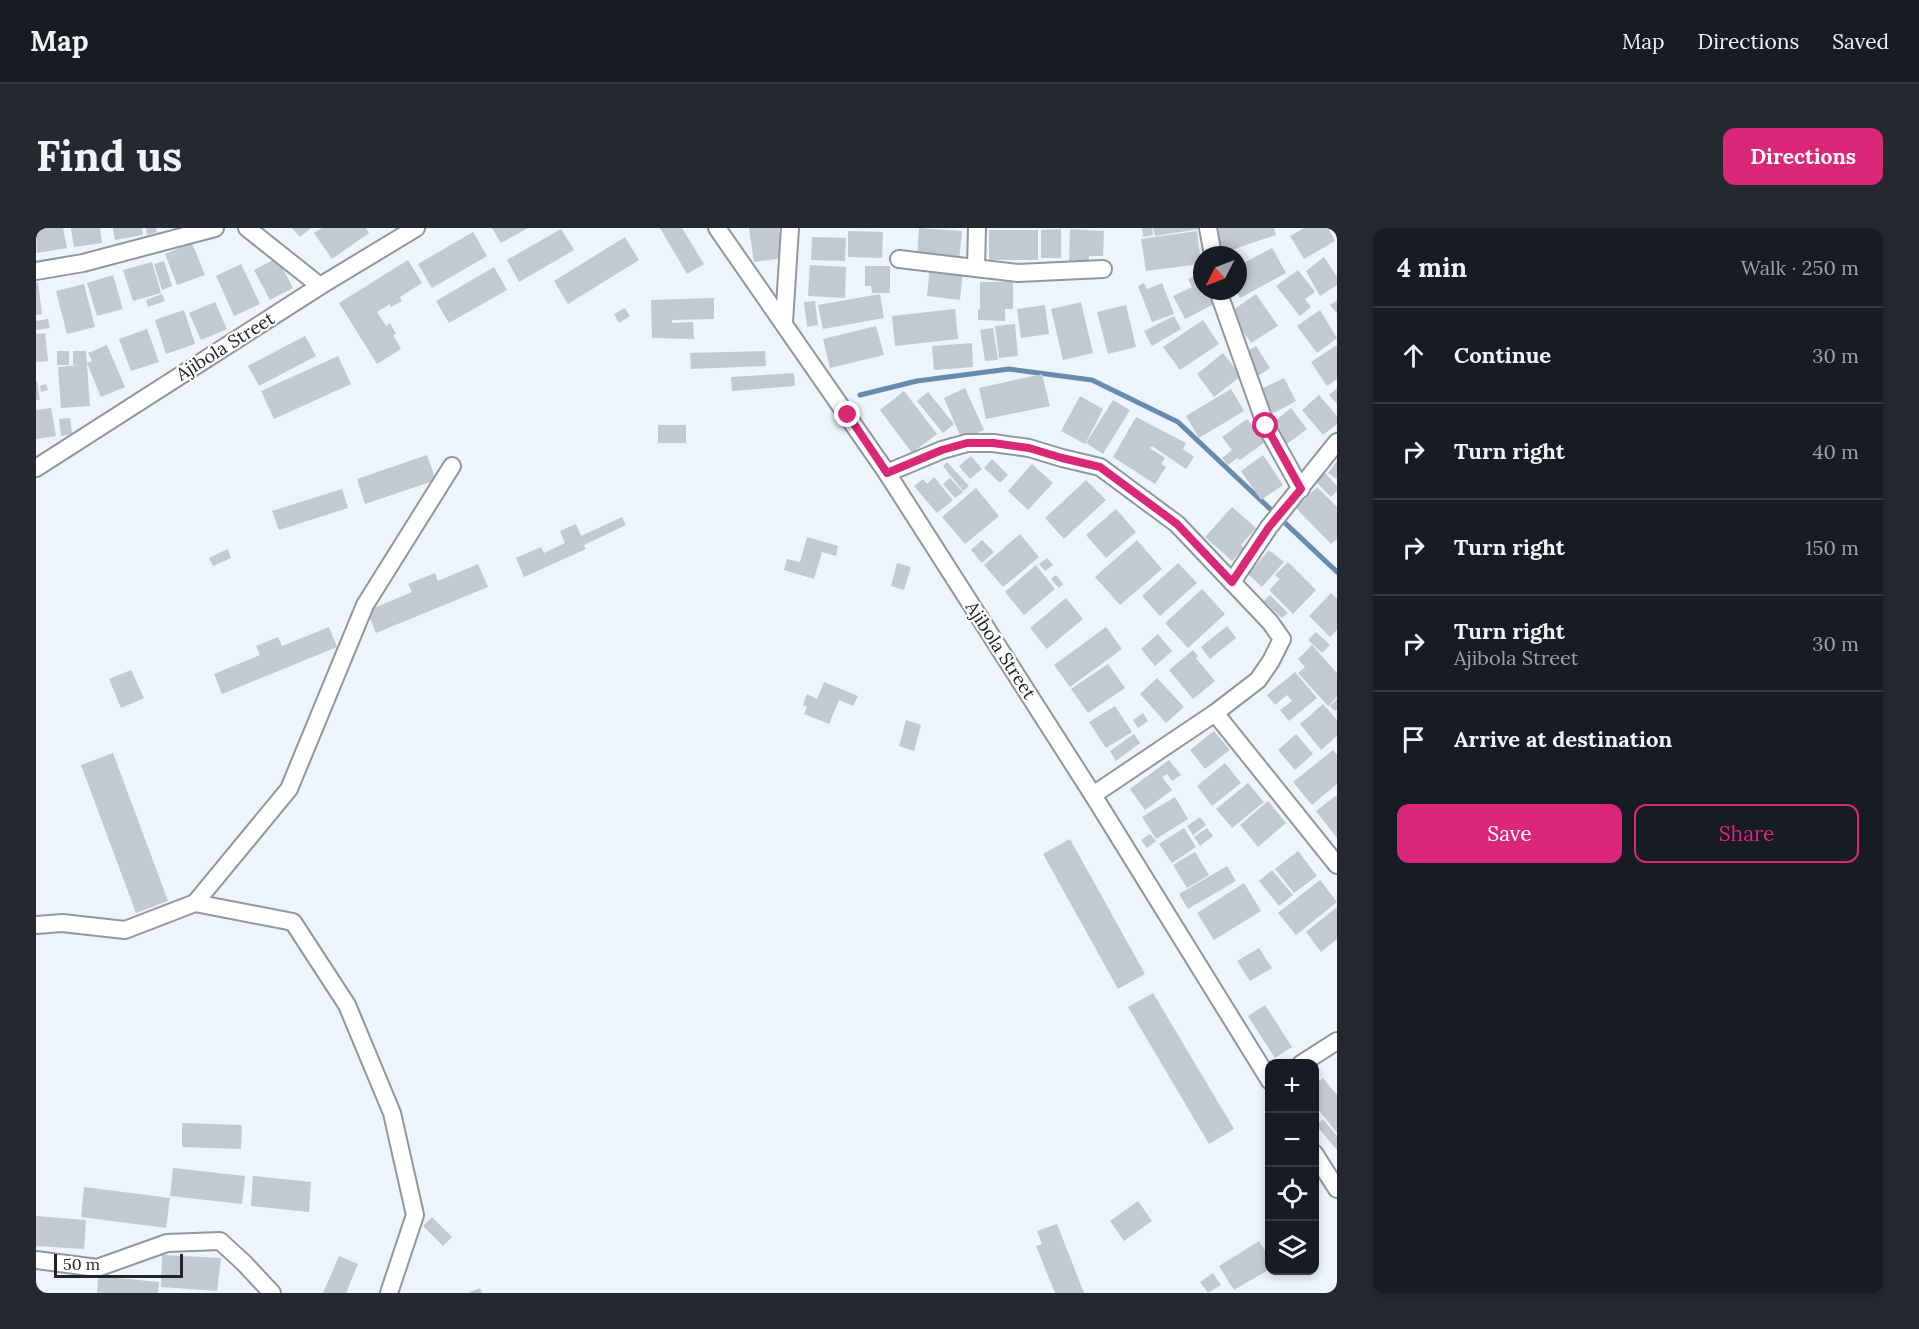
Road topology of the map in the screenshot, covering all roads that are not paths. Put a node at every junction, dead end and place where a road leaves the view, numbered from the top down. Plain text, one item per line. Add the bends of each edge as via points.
1 (215, 228) edge
2 (247, 228) edge
3 (416, 228) edge
4 (717, 228) edge
5 (790, 228) edge
6 (977, 228) edge
7 (1208, 228) edge
8 (1211, 246) edge
9 (899, 259) dead end
10 (976, 268) junction
11 (1102, 268) dead end
12 (36, 272) edge
13 (320, 286) junction
14 (1221, 300) edge
15 (784, 322) junction
16 (1337, 442) edge
17 (452, 466) dead end
18 (36, 468) edge
19 (887, 473) junction
20 (1301, 489) junction
21 (1232, 582) junction
22 (1215, 713) junction
23 (1094, 795) junction
24 (1337, 865) edge
25 (195, 903) junction
26 (36, 925) edge
27 (1337, 1041) edge
28 (1309, 1059) edge
29 (1265, 1074) edge
30 (1319, 1161) edge
31 (1337, 1189) edge
32 (36, 1260) edge
33 (272, 1293) edge
34 (389, 1293) edge

1 - 12 street via 83,264
2 - 13 street
3 - 13 street, Ajibola Street
4 - 15 street, Ajibola Street
5 - 15 street
6 - 10 street
7 - 8 street
9 - 10 street
10 - 11 street via 1018,273
13 - 18 street, Ajibola Street
14 - 20 street via 1266,426
15 - 19 street, Ajibola Street
16 - 20 street
17 - 25 street via 365,605 289,789
19 - 21 street via 967,443 1029,448 1100,467 1177,524
19 - 23 street, Ajibola Street
20 - 21 street via 1269,527
21 - 22 street via 1282,639 1258,680
22 - 23 street
22 - 24 street
23 - 29 street, Ajibola Street
25 - 26 street via 125,930 62,923
25 - 34 street via 293,922 347,1005 392,1113 414,1215
27 - 28 street
30 - 31 street
32 - 33 street via 97,1268 167,1244 220,1241

